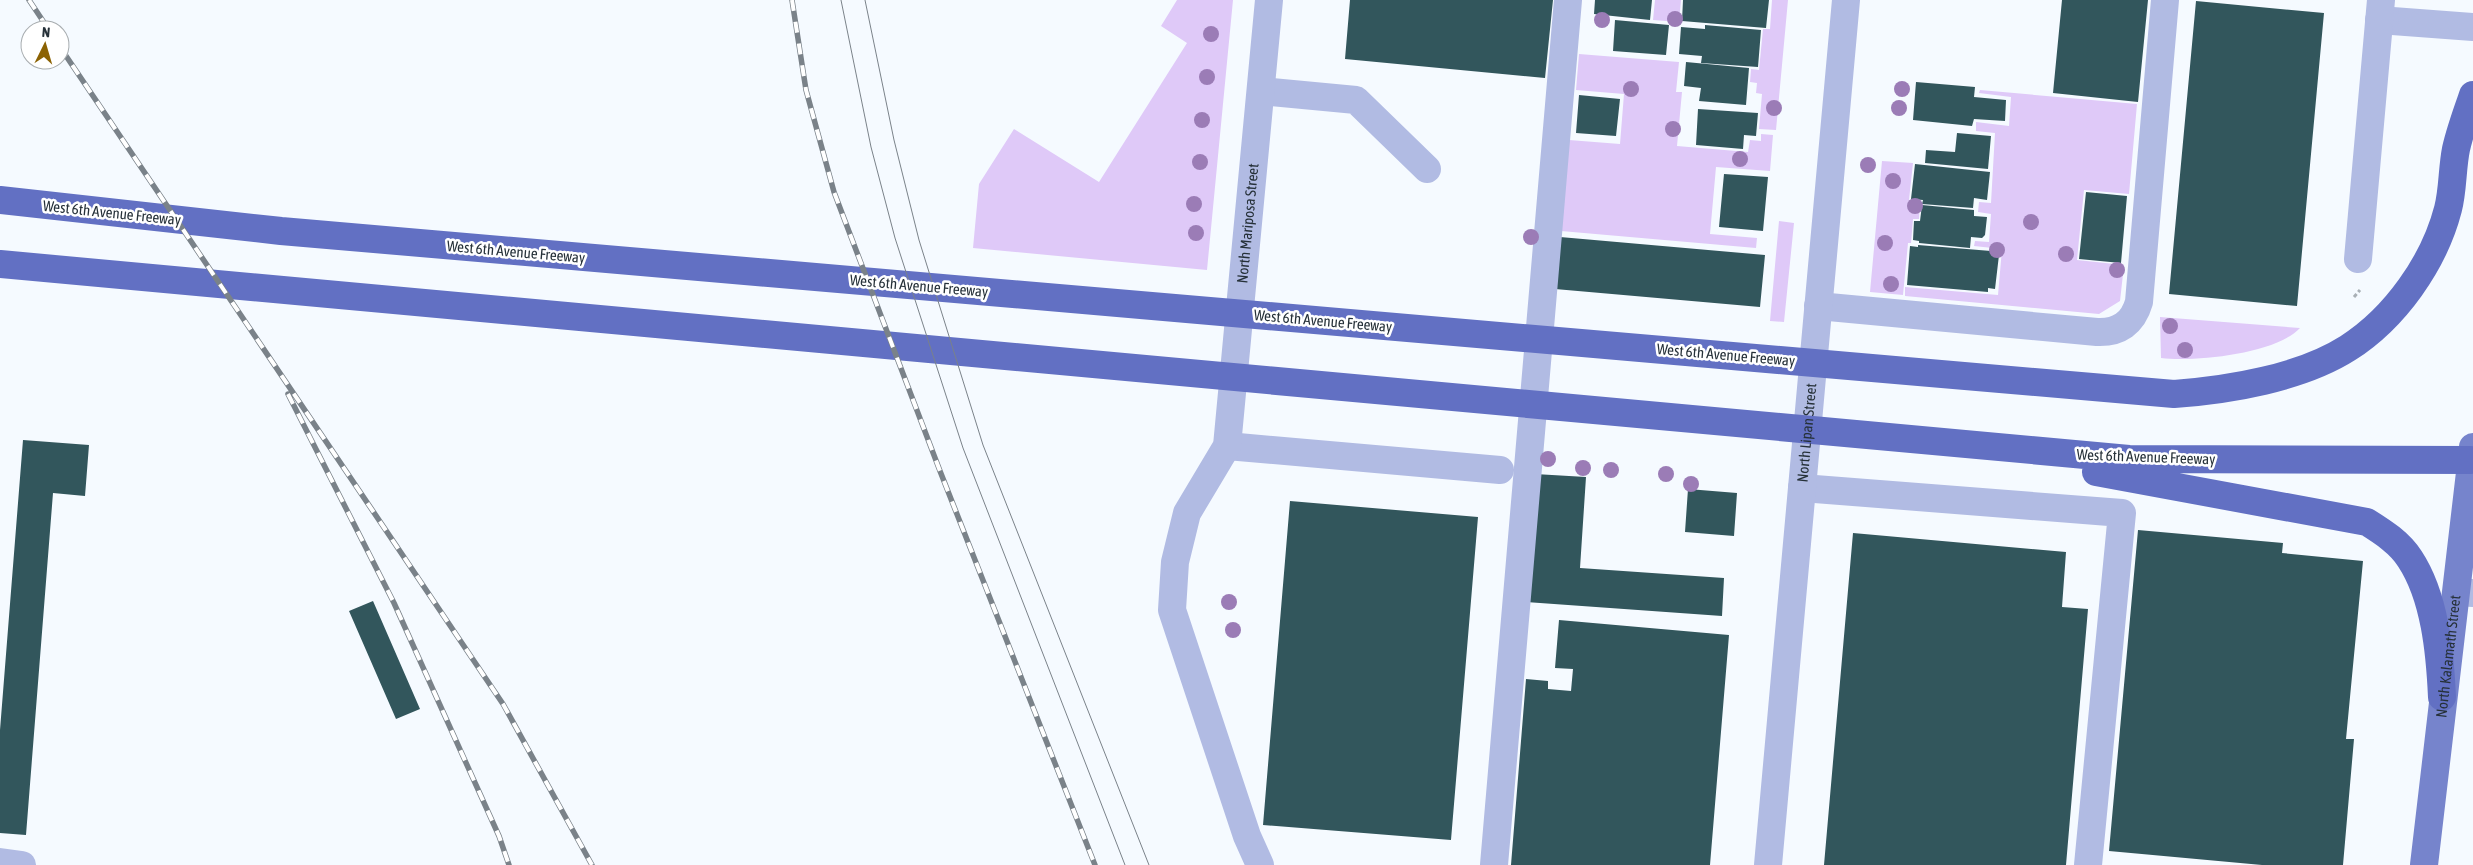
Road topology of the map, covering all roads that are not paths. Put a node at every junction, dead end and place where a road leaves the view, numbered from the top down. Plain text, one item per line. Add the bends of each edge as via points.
1 (1269, 0) edge
2 (1568, 0) edge
3 (1846, 0) edge
4 (2165, 0) edge
5 (2380, 10) edge
6 (2473, 27) edge
7 (1261, 91) junction
8 (2473, 95) edge
9 (1428, 169) dead end
10 (0, 200) edge
11 (0, 264) edge
12 (2363, 271) road end
13 (0, 276) edge
14 (127, 277) junction
15 (1240, 303) junction
16 (1818, 306) junction
17 (1540, 329) junction
18 (1814, 353) junction
19 (1927, 441) junction
20 (1226, 446) junction
21 (2472, 456) edge
22 (1500, 470) dead end
23 (1802, 488) junction
24 (2465, 593) edge
25 (2442, 697) junction
26 (0, 862) edge
27 (22, 865) edge
28 (1260, 865) edge
29 (1494, 865) edge
30 (1768, 865) edge
31 (2088, 865) edge
32 (2424, 865) edge

1 - 7 street, North Mariposa Street
2 - 17 street
3 - 16 street, North Lipan Street
4 - 16 street via 2139,302 2129,322 2120,329 2097,332
5 - 6 street
5 - 12 street
7 - 9 street via 1356,100
7 - 15 street, North Mariposa Street
8 - 10 highway, West 6th Avenue Freeway via 2456,148 2448,208 2434,246 2400,301 2348,348 2286,375 2214,391 2174,394 281,232
11 - 14 highway, West 6th Avenue Freeway
13 - 14 highway
14 - 19 highway, West 6th Avenue Freeway
15 - 17 street
15 - 20 street, North Mariposa Street
16 - 18 street, North Lipan Street
17 - 18 street
17 - 29 street
18 - 23 street, North Lipan Street
19 - 21 highway, West 6th Avenue Freeway via 2129,459
19 - 25 highway via 2367,522 2389,536 2410,559 2421,583 2439,647
20 - 22 street
20 - 28 street via 1187,513 1175,562 1172,610 1247,836
21 - 24 main road, North Kalamath Street
23 - 30 street, North Lipan Street
23 - 31 street via 2122,514
24 - 25 main road, North Kalamath Street
25 - 32 main road, North Kalamath Street
26 - 27 street

